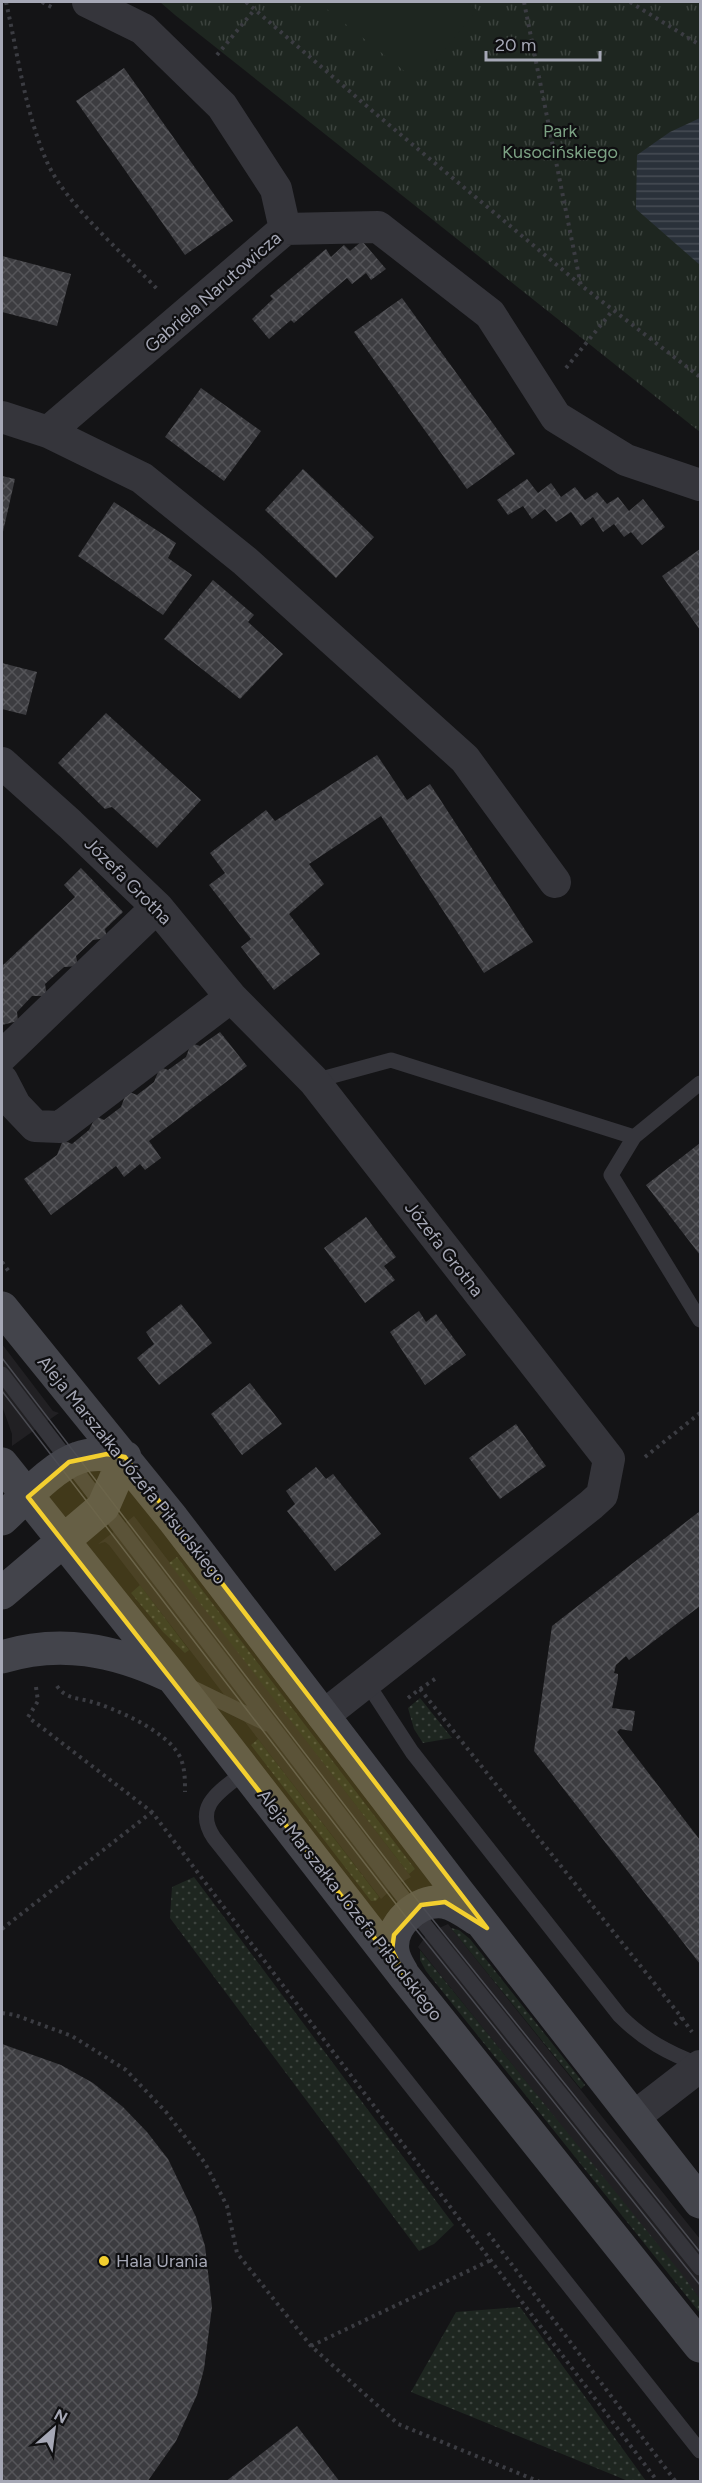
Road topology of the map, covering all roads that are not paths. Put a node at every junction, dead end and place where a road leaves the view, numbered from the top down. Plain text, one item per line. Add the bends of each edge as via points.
1 (75, 7) edge
2 (285, 229) junction
3 (2, 417) edge
4 (48, 432) junction
5 (700, 485) edge
6 (2, 763) edge
7 (555, 882) dead end
8 (157, 907) junction
9 (231, 997) junction
10 (2, 1056) edge
11 (2, 1080) edge
12 (314, 1081) junction
13 (700, 1083) edge
14 (634, 1137) junction
15 (2, 1308) edge
16 (700, 1320) edge
17 (2, 1374) edge
18 (125, 1457) junction
19 (69, 1462) junction
20 (2, 1464) edge
21 (28, 1497) junction
22 (103, 1507) junction
23 (2, 1519) edge
24 (64, 1541) junction
25 (2, 1593) edge
26 (2, 1657) edge
27 (173, 1678) junction
28 (367, 1683) junction
29 (323, 1716) junction
30 (271, 1725) junction
31 (246, 1771) junction
32 (413, 1910) junction
33 (487, 1928) junction
34 (405, 1977) junction
35 (700, 2066) edge
36 (634, 2117) junction
37 (700, 2202) edge
38 (700, 2268) edge
39 (700, 2346) edge
40 (700, 2451) edge

1 - 2 street via 143,29 222,106 276,189
2 - 4 street, Gabriela Narutowicza
2 - 5 street, Gabriela Narutowicza via 378,227 490,314 556,417 626,460
3 - 4 street
4 - 7 street via 142,478 253,569 465,759
6 - 8 street, Józefa Grotha
8 - 9 street, Józefa Grotha
8 - 10 street
9 - 11 street via 60,1127 35,1126 15,1105
9 - 12 street, Józefa Grotha
12 - 14 lane via 391,1060
12 - 28 street, Józefa Grotha via 609,1459 602,1495
13 - 14 lane
14 - 16 lane via 612,1175
15 - 18 street, Aleja Marszałka Józefa Piłsudskiego
17 - 19 lane
18 - 19 street via 91,1455
18 - 22 street
18 - 29 street, Aleja Marszałka Józefa Piłsudskiego
19 - 21 street
19 - 22 lane
20 - 21 street, Aleja Marszałka Józefa Piłsudskiego
21 - 23 street
21 - 24 street, Aleja Marszałka Józefa Piłsudskiego
22 - 24 street
22 - 30 lane
24 - 25 street
24 - 27 street, Aleja Marszałka Józefa Piłsudskiego
26 - 27 street via 51,1647 75,1648 118,1655
27 - 30 lane
27 - 31 street, Aleja Marszałka Józefa Piłsudskiego
28 - 29 street
28 - 35 lane via 412,1752 620,2016 658,2048
29 - 33 street, Aleja Marszałka Józefa Piłsudskiego
30 - 32 lane
31 - 34 street, Aleja Marszałka Józefa Piłsudskiego
31 - 40 lane via 214,1796 208,1806 208,1828 214,1838
32 - 33 street via 431,1902 445,1902
32 - 34 street via 400,1925 393,1943 396,1962
32 - 38 lane
33 - 36 street, Aleja Marszałka Józefa Piłsudskiego
34 - 39 street, Aleja Marszałka Józefa Piłsudskiego
35 - 36 street
36 - 37 street, Aleja Marszałka Józefa Piłsudskiego

